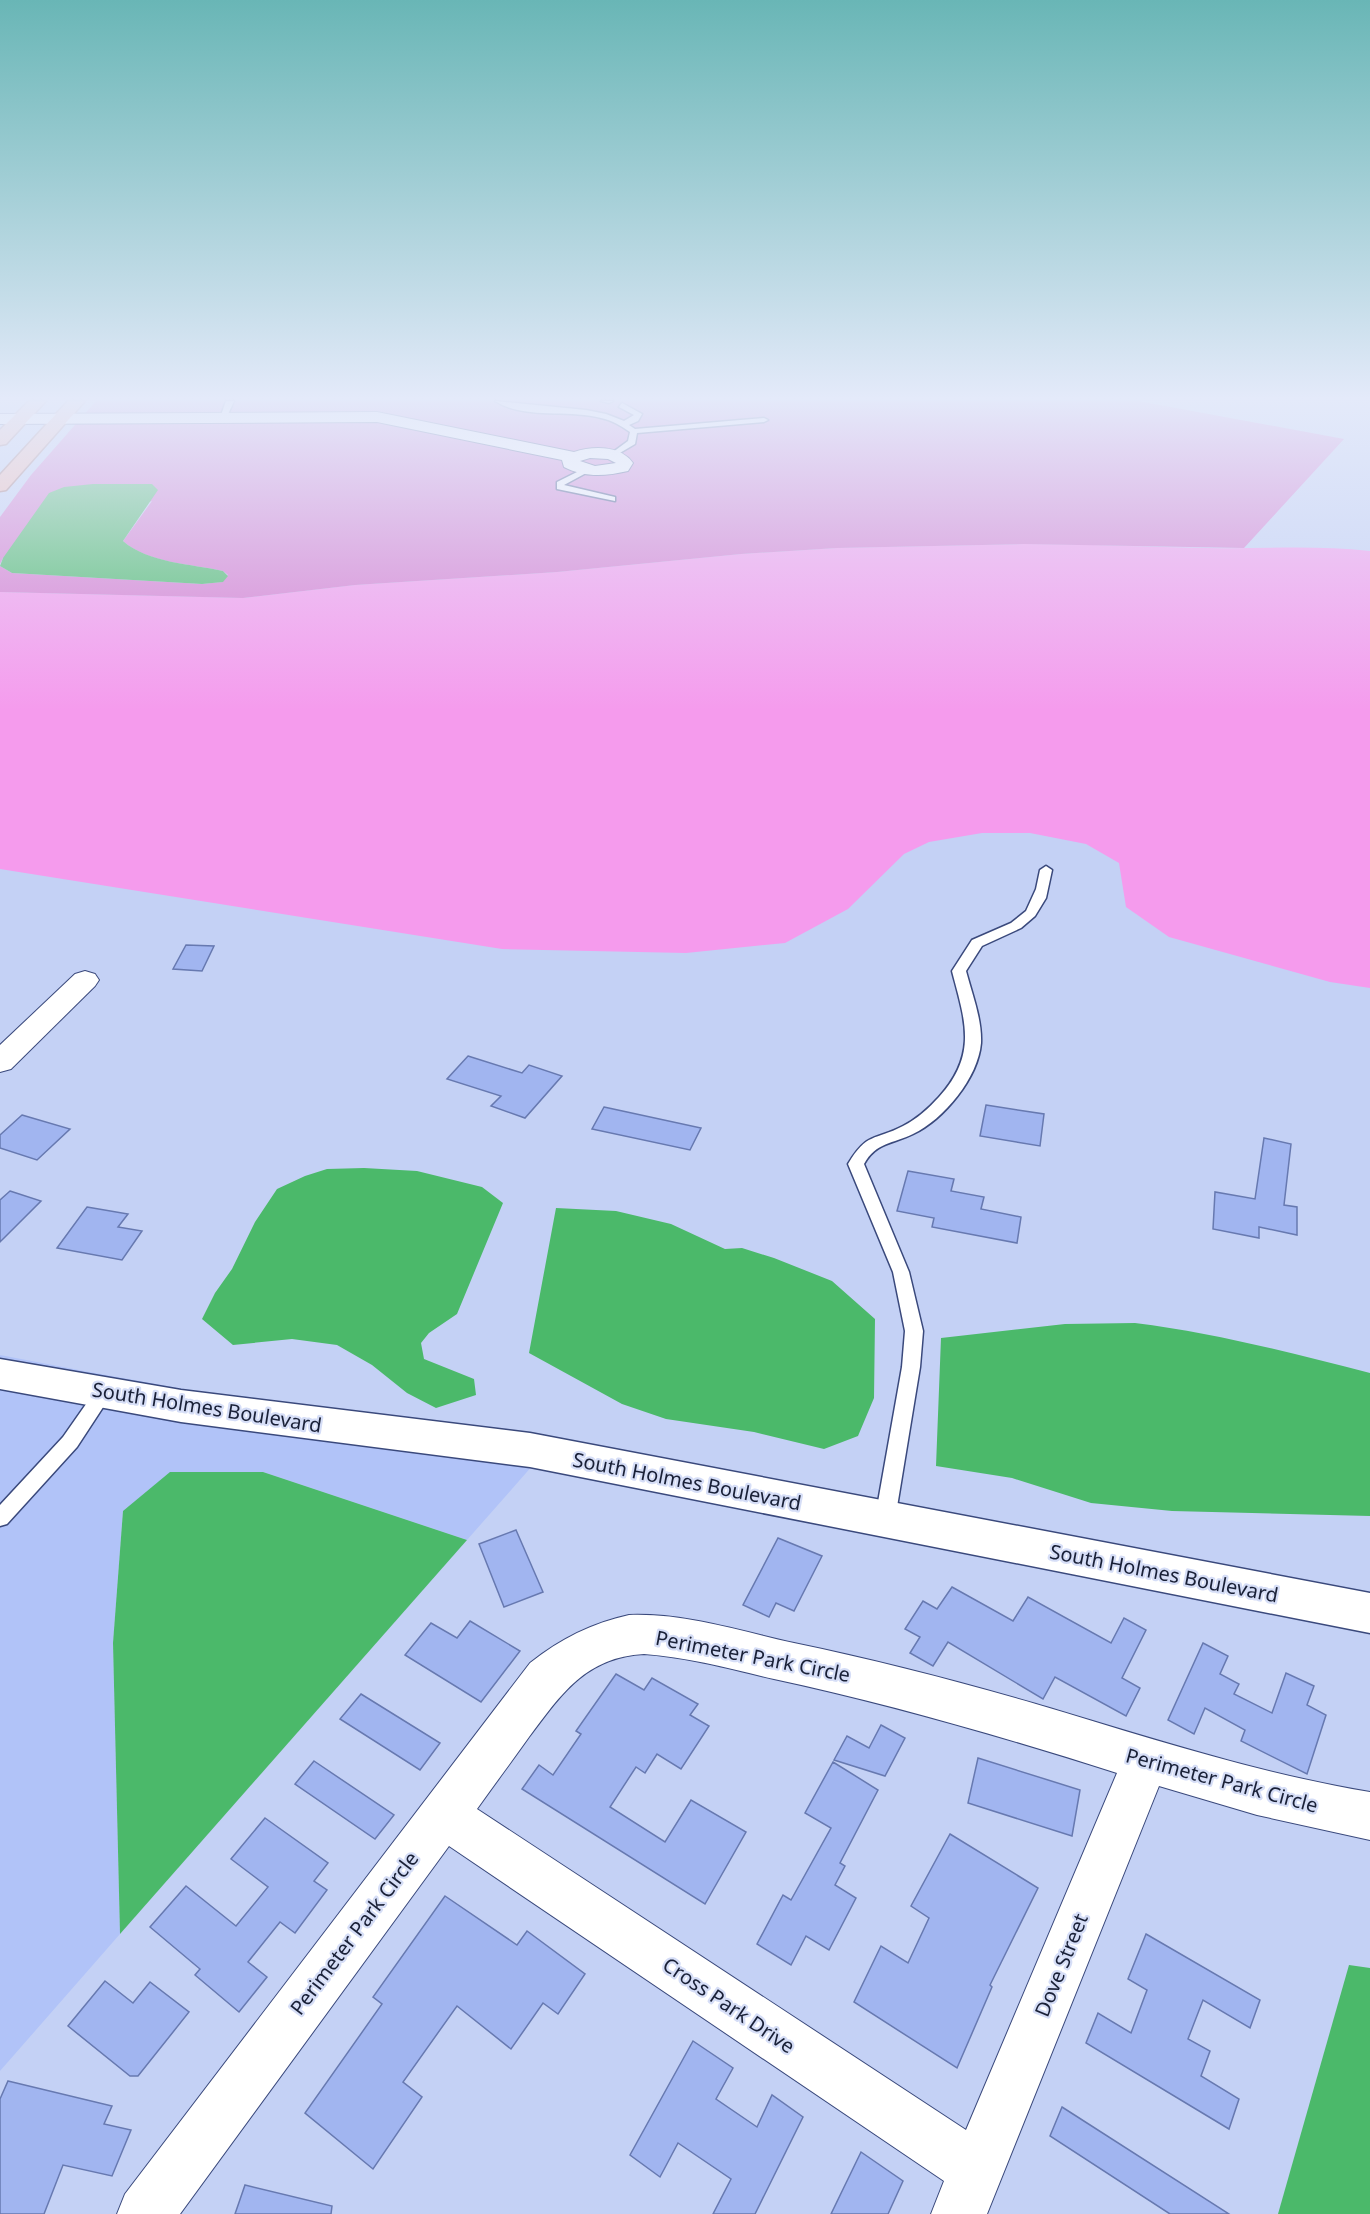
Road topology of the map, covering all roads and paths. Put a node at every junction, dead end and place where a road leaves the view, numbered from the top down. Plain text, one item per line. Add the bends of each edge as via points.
1 (1046, 870) dead end
2 (85, 980) dead end
3 (0, 1062) edge
4 (0, 1374) edge
5 (104, 1392) junction
6 (0, 1518) edge
7 (885, 1519) junction
8 (1370, 1613) edge
9 (1146, 1760) junction
10 (443, 1814) junction
11 (1370, 1816) edge
12 (968, 2192) edge
13 (145, 2214) edge

1 - 7 lane via 1045,888 1028,916 976,944 959,971 973,1035 972,1053 949,1095 910,1129 865,1149 856,1164 901,1272 914,1331
2 - 3 street
4 - 5 main road, South Holmes Boulevard
5 - 6 lane via 70,1442
5 - 7 main road, South Holmes Boulevard via 286,1420 530,1450
7 - 8 main road, South Holmes Boulevard
9 - 10 street, Perimeter Park Circle via 996,1713 834,1671 661,1635 629,1635 598,1643 570,1657 546,1678
9 - 11 street, Perimeter Park Circle via 1268,1796
9 - 12 street, Dove Street
10 - 12 street, Cross Park Drive
10 - 13 street, Perimeter Park Circle

